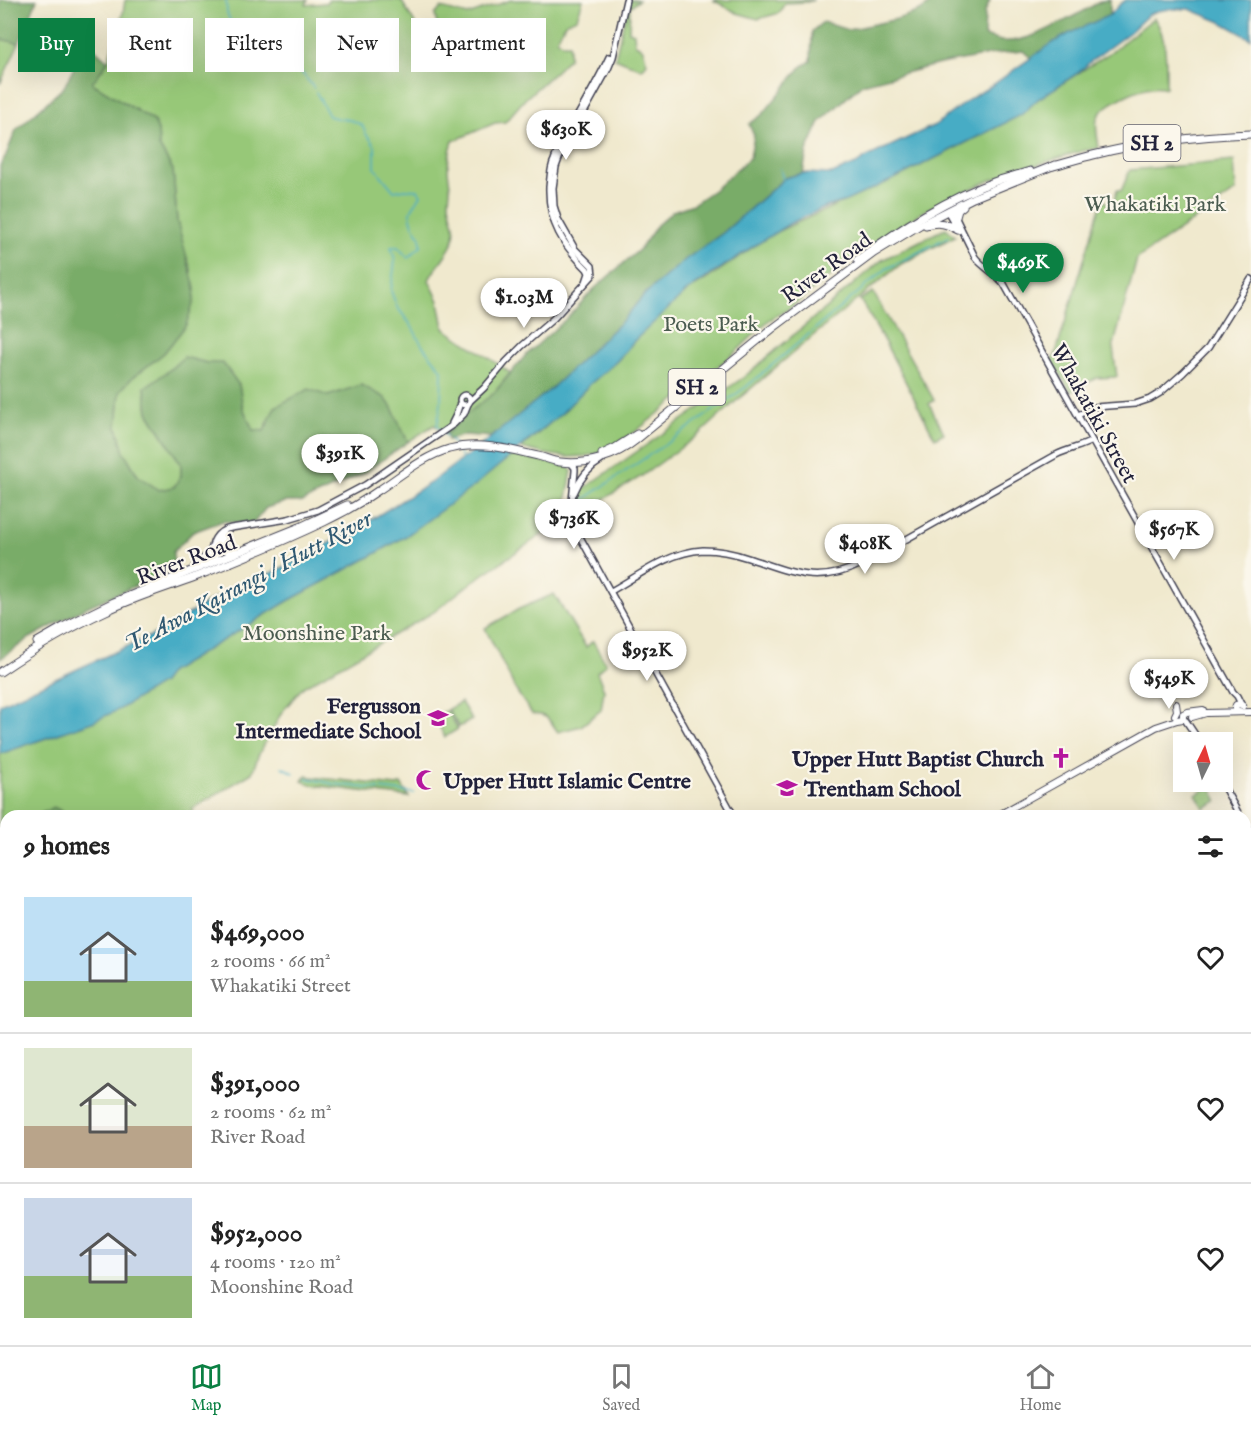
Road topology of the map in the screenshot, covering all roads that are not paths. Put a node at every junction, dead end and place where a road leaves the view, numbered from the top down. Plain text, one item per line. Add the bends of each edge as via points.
1 (626, 0) edge
2 (1251, 134) edge
3 (1055, 165) junction
4 (1013, 177) junction
5 (1000, 187) junction
6 (949, 210) junction
7 (956, 217) junction
8 (958, 230) junction
9 (970, 249) junction
10 (871, 253) junction
11 (1251, 279) edge
12 (468, 400) junction
13 (1078, 415) junction
14 (448, 428) junction
15 (1092, 441) junction
16 (540, 457) junction
17 (606, 458) junction
18 (570, 463) junction
19 (387, 483) junction
20 (571, 500) junction
21 (238, 527) junction
22 (295, 535) junction
23 (222, 536) junction
24 (211, 550) junction
25 (241, 550) junction
26 (215, 561) junction
27 (611, 591) junction
28 (145, 594) junction
29 (127, 596) junction
30 (0, 667) edge
31 (0, 672) edge
32 (1176, 704) dead end
33 (1239, 708) junction
34 (1251, 710) edge
35 (1175, 715) junction
36 (1188, 717) junction
37 (1156, 728) junction
38 (1193, 732) edge
39 (1227, 792) edge
40 (731, 810) edge
41 (1008, 810) edge
42 (1237, 810) edge

1 - 12 street via 613,57 564,146 554,178 558,219 575,249 593,268 593,275
2 - 3 highway, River Road / SH 2 via 1155,143
3 - 4 highway, River Road / SH 2
3 - 5 highway, River Road / SH 2
4 - 6 highway via 953,204
4 - 10 highway, River Road / SH 2 via 946,203 904,227
5 - 6 highway, River Road / SH 2
5 - 7 highway via 961,207
6 - 7 street, Whakatiki Street
6 - 8 street, Whakatiki Street
6 - 10 highway via 941,210
7 - 9 street, Whakatiki Street
8 - 9 street, Whakatiki Street
8 - 10 highway via 943,223 930,224
9 - 13 street, Whakatiki Street via 980,264 1004,284
10 - 16 highway, River Road / SH 2 via 786,314 624,443 585,458
10 - 17 highway, River Road / SH 2 via 629,446
11 - 13 street via 1208,348 1160,393 1140,403 1095,407
12 - 14 street via 462,417
12 - 14 street via 461,396
13 - 15 street, Whakatiki Street
14 - 21 street via 365,485 318,510
15 - 27 street via 1056,455 838,574 801,575 730,553 703,550 665,560
15 - 33 street, Whakatiki Street
16 - 18 highway, River Road / SH 2
16 - 19 highway, River Road / SH 2 via 505,448 465,446 424,460
17 - 18 highway, River Road / SH 2
17 - 20 street via 586,473
18 - 20 street via 575,470
19 - 22 highway, River Road / SH 2 via 338,515
19 - 25 highway, River Road / SH 2 via 324,516
20 - 27 street via 574,526
21 - 23 street
21 - 24 street via 219,533
22 - 26 highway via 222,562
22 - 28 highway, River Road / SH 2
23 - 25 highway via 225,549
23 - 26 street
24 - 26 street
24 - 29 highway via 199,563
25 - 26 highway, River Road / SH 2
26 - 28 highway via 210,567
26 - 29 highway, River Road / SH 2
27 - 40 street
28 - 31 highway, River Road / SH 2 via 85,621
29 - 30 highway, River Road / SH 2 via 65,626
32 - 35 main road
33 - 34 main road
33 - 36 main road via 1202,710
35 - 36 main road
35 - 37 main road
36 - 37 main road
36 - 38 street via 1188,726
37 - 41 main road
39 - 42 street

